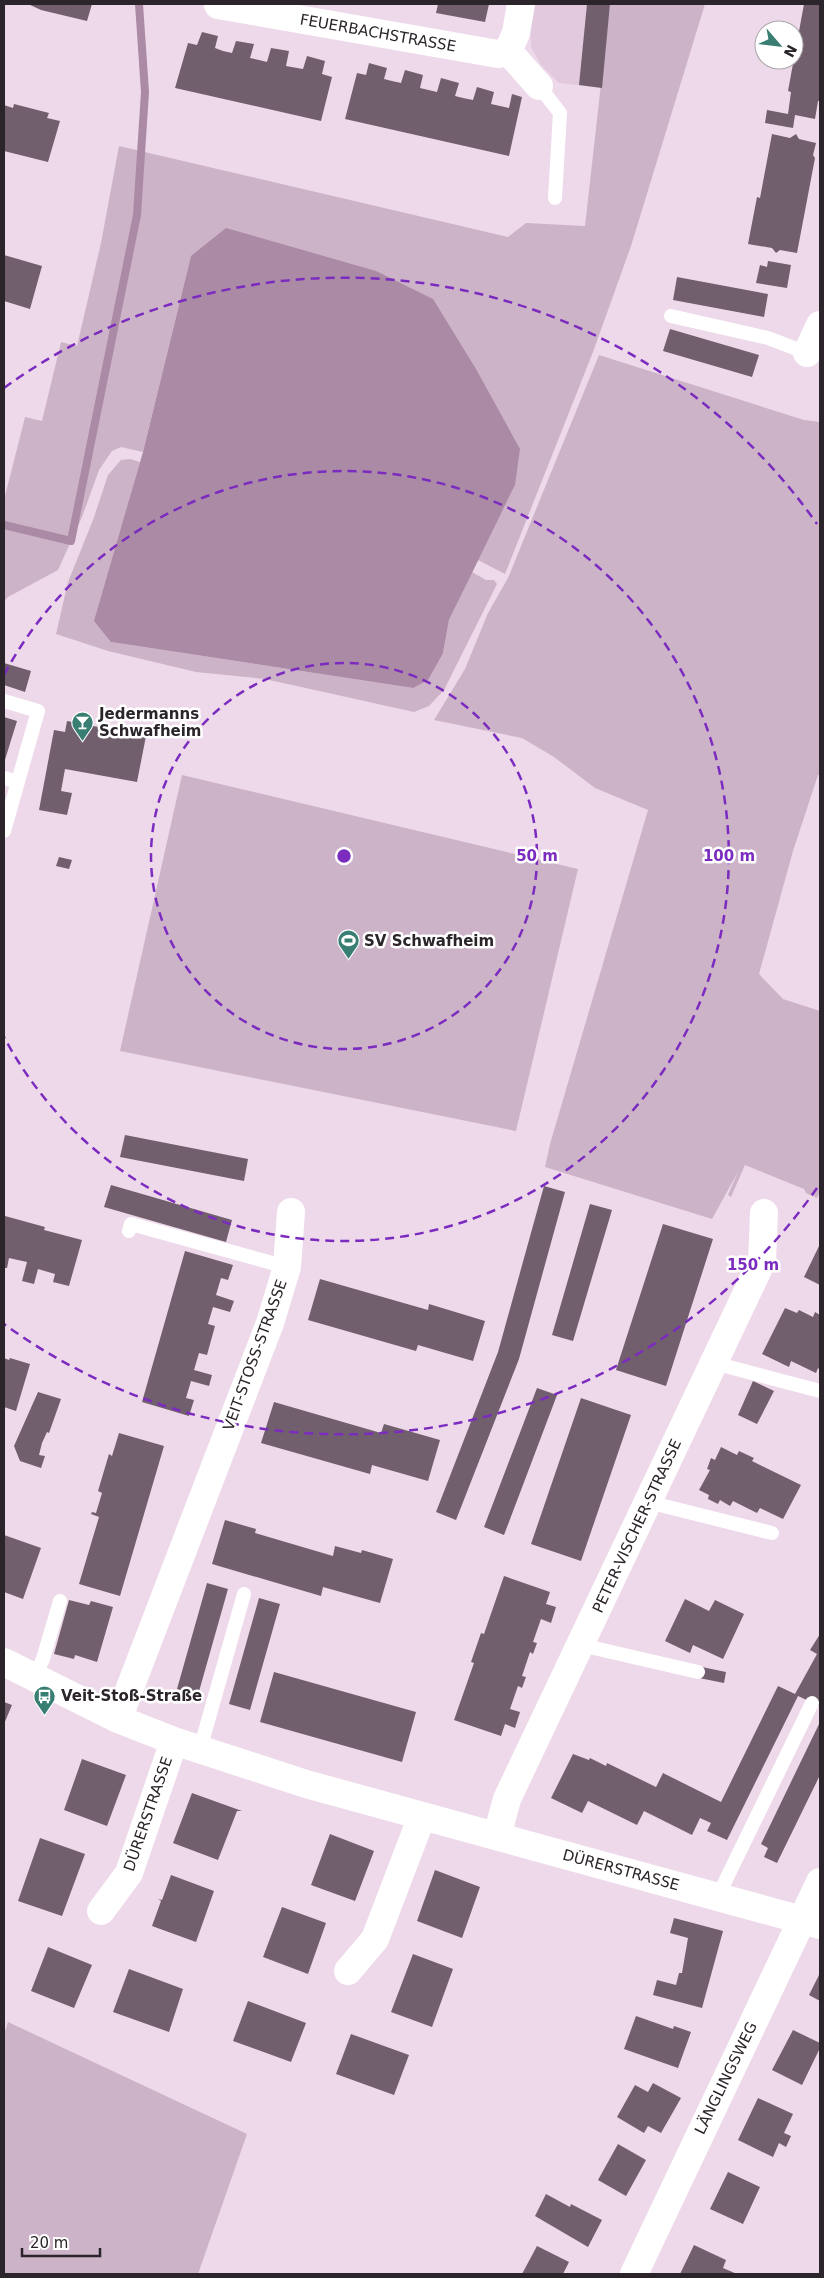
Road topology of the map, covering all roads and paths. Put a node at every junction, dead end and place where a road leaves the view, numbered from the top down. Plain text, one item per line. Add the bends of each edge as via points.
1 (521, 4) edge
2 (218, 5) dead end
3 (508, 51) junction
4 (539, 86) joint
5 (555, 198) dead end
6 (671, 316) dead end
7 (820, 325) edge
8 (807, 353) joint
9 (4, 701) edge
10 (4, 778) edge
11 (18, 782) junction
12 (4, 831) edge
13 (292, 1212) dead end
14 (764, 1213) dead end
15 (129, 1231) dead end
16 (287, 1268) junction
17 (714, 1363) junction
18 (820, 1391) edge
19 (648, 1502) junction
20 (772, 1533) dead end
21 (244, 1594) dead end
22 (60, 1601) dead end
23 (581, 1645) junction
24 (4, 1662) edge
25 (698, 1672) dead end
26 (34, 1678) junction
27 (812, 1703) dead end
28 (118, 1719) junction
29 (174, 1740) junction
30 (200, 1749) junction
31 (422, 1816) junction
32 (497, 1836) junction
33 (820, 1882) edge
34 (718, 1896) junction
35 (101, 1911) dead end
36 (811, 1922) edge
37 (348, 1971) dead end
38 (634, 2274) edge

1 - 3 street via 516,33
2 - 3 street, FEUERBACHSTRASSE via 498,54
3 - 4 street
4 - 5 lane via 560,113
6 - 8 lane via 768,338
7 - 8 street
9 - 11 lane via 38,711
10 - 11 lane
11 - 12 lane
13 - 16 street, VEIT-STOSS-STRASSE
14 - 17 street, PETER-VISCHER-STRASSE via 762,1260
15 - 16 lane via 131,1224
16 - 28 street, VEIT-STOSS-STRASSE via 270,1323
17 - 18 lane
17 - 19 street, PETER-VISCHER-STRASSE
19 - 20 lane
19 - 23 street, PETER-VISCHER-STRASSE
21 - 30 lane
22 - 26 lane via 44,1659
23 - 25 lane
23 - 32 street, PETER-VISCHER-STRASSE via 508,1799
24 - 26 street, DÜRERSTRASSE
26 - 28 street, DÜRERSTRASSE
27 - 34 lane
28 - 29 street, DÜRERSTRASSE
29 - 30 street, DÜRERSTRASSE
29 - 35 street, DÜRERSTRASSE via 129,1873
30 - 31 street, DÜRERSTRASSE via 306,1784
31 - 32 street, DÜRERSTRASSE
31 - 37 street via 375,1939
32 - 34 street, DÜRERSTRASSE
33 - 36 street, LÄNGLINGSWEG
34 - 36 street, DÜRERSTRASSE
36 - 38 street, LÄNGLINGSWEG

